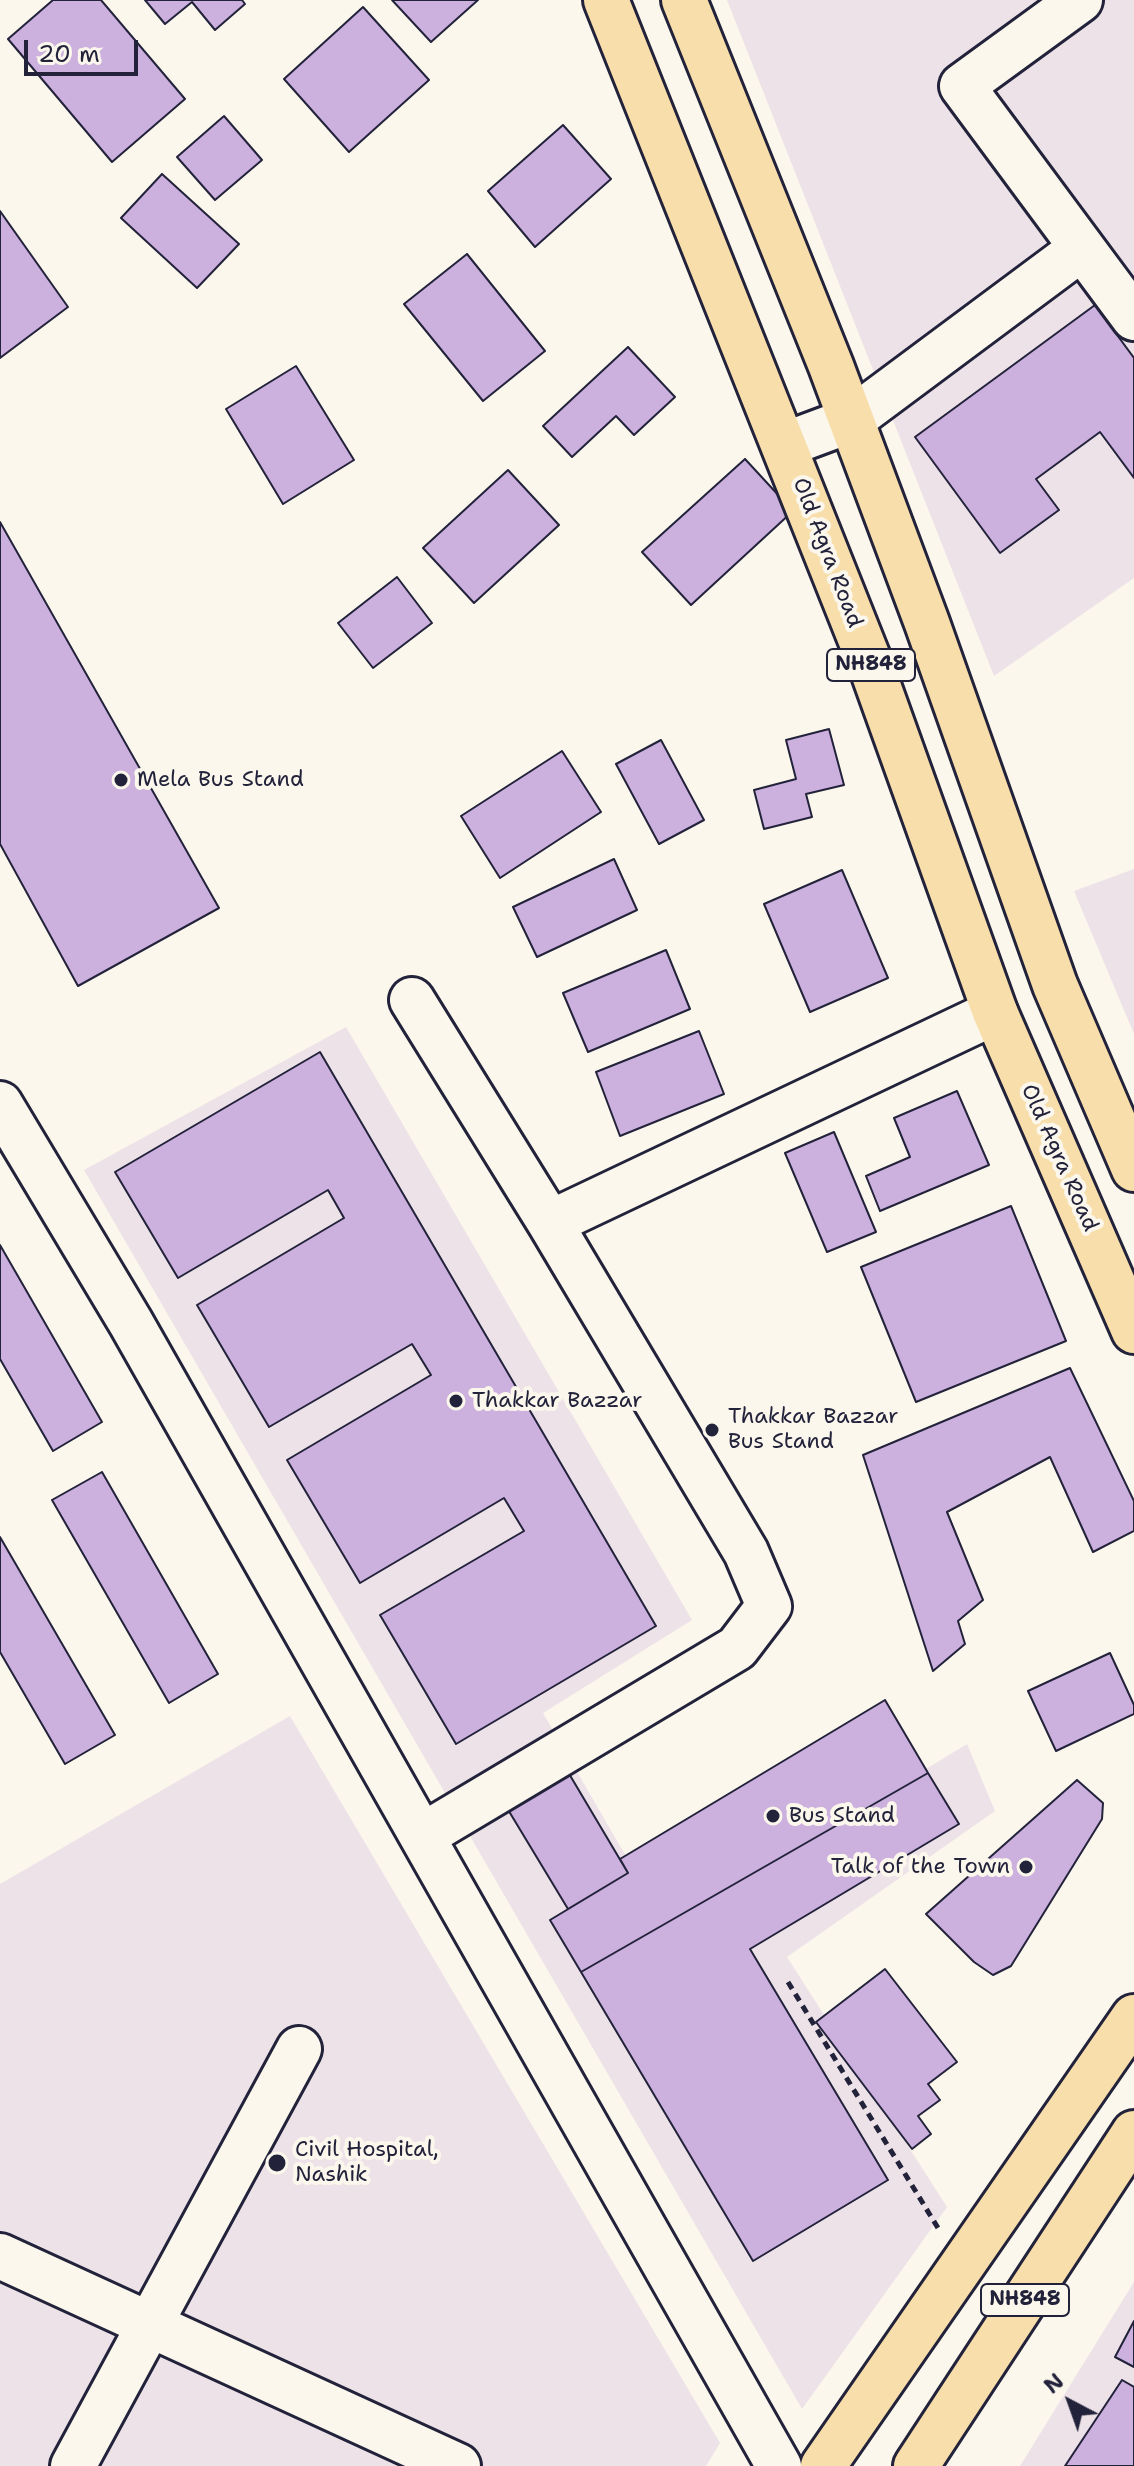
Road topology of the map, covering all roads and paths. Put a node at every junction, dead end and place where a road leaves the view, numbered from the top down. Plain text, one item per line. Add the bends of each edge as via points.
1 (606, 0) edge
2 (684, 0) edge
3 (1080, 0) edge
4 (1082, 248) junction
5 (1134, 318) edge
6 (851, 420) junction
7 (784, 445) junction
8 (412, 1000) dead end
9 (995, 1012) junction
10 (0, 1104) edge
11 (1134, 1169) edge
12 (550, 1223) junction
13 (1134, 1331) edge
14 (422, 1836) junction
15 (788, 1982) dead end
16 (1134, 2017) edge
17 (299, 2049) dead end
18 (1134, 2133) edge
19 (0, 2256) edge
20 (961, 2267) junction
21 (150, 2325) junction
22 (73, 2466) edge
23 (458, 2466) edge
24 (779, 2466) edge
25 (823, 2466) edge
26 (916, 2466) edge

1 - 7 highway, Old Agra Road / NH848
2 - 6 highway, NH848
3 - 4 street via 962,86
4 - 5 street
4 - 6 street
6 - 7 street
6 - 11 highway, NH848 via 1055,985
7 - 9 highway, Old Agra Road / NH848 via 870,663
8 - 12 street
9 - 12 street
9 - 13 highway, Old Agra Road / NH848
10 - 14 street via 131,1323
12 - 14 street via 746,1552 769,1606 737,1648
14 - 24 street
15 - 20 path
16 - 20 highway
17 - 21 street
18 - 26 highway, NH848
19 - 21 street
20 - 25 highway
21 - 22 street
21 - 23 street

